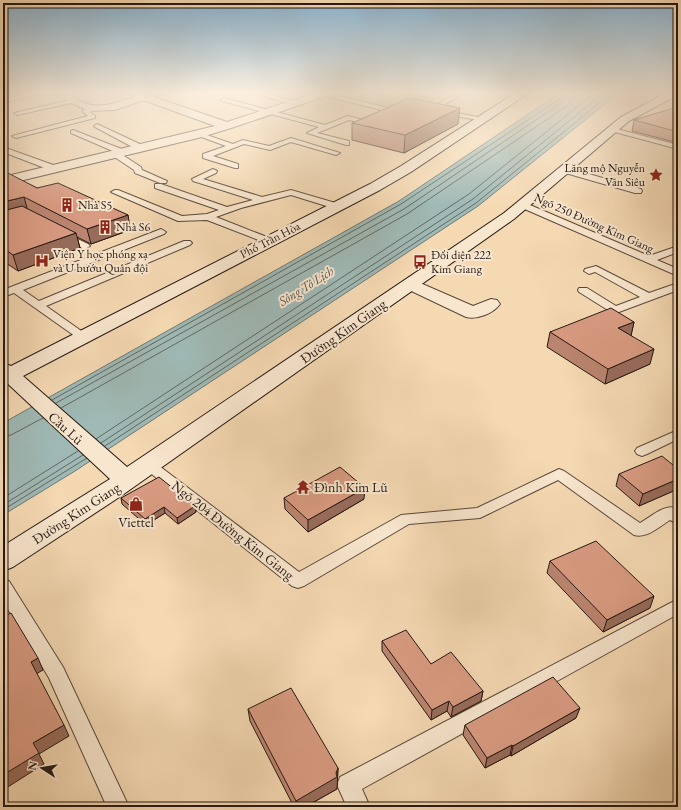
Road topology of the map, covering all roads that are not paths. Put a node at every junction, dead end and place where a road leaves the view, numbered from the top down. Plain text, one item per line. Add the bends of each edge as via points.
1 (41, 130) edge
2 (105, 130) edge
3 (213, 130) edge
4 (319, 130) edge
5 (468, 130) edge
6 (613, 130) joint
7 (73, 132) dead end
8 (198, 134) junction
9 (16, 136) dead end
10 (346, 143) dead end
11 (233, 146) junction
12 (678, 147) edge
13 (142, 148) junction
14 (3, 149) edge
15 (119, 153) junction
16 (336, 153) dead end
17 (235, 166) dead end
18 (53, 168) junction
19 (565, 170) junction
20 (213, 171) dead end
21 (3, 181) edge
22 (638, 191) dead end
23 (115, 192) dead end
24 (263, 200) junction
25 (523, 205) junction
26 (336, 206) junction
27 (227, 210) junction
28 (208, 216) junction
29 (52, 229) edge
30 (161, 232) dead end
31 (269, 241) junction
32 (187, 243) dead end
33 (85, 246) edge
34 (678, 249) edge
35 (648, 260) junction
36 (589, 272) dead end
37 (678, 273) edge
38 (411, 284) junction
39 (678, 286) edge
40 (15, 289) junction
41 (584, 290) dead end
42 (3, 294) edge
43 (648, 297) junction
44 (491, 304) dead end
45 (38, 305) junction
46 (83, 337) junction
47 (5, 374) edge
48 (678, 434) edge
49 (642, 450) dead end
50 (149, 465) junction
51 (117, 472) junction
52 (678, 518) edge
53 (3, 560) edge
54 (3, 586) edge
55 (678, 606) edge
56 (118, 807) edge
57 (359, 807) edge

1 - 9 lane
2 - 13 lane
3 - 8 main road
4 - 10 lane via 310,133
5 - 26 main road, Phố Trần Hòa via 406,169
6 - 12 lane
6 - 19 main road, Đường Kim Giang
7 - 15 lane
8 - 11 lane
8 - 13 main road
11 - 16 lane via 243,142 270,148 291,140
11 - 17 lane via 206,156
13 - 15 main road
14 - 18 lane
15 - 18 main road
15 - 27 lane via 138,171 161,184
18 - 21 main road
19 - 22 lane
19 - 25 main road, Đường Kim Giang
20 - 24 lane via 196,179
23 - 28 lane via 181,218
24 - 26 lane via 291,192
24 - 27 lane
25 - 35 lane, Ngõ 250 Đường Kim Giang
25 - 38 main road, Đường Kim Giang
26 - 31 main road, Phố Trần Hòa
27 - 28 lane
28 - 31 lane
29 - 33 lane
30 - 40 lane
31 - 46 main road, Phố Trần Hòa
32 - 45 lane
34 - 35 lane
35 - 37 lane, Ngõ 250 Đường Kim Giang
36 - 43 lane via 596,269
38 - 44 main road via 473,312
38 - 50 main road, Đường Kim Giang
39 - 43 lane
40 - 42 lane
40 - 45 lane
41 - 43 lane via 615,310
45 - 46 lane
46 - 47 main road, Phố Trần Hòa
47 - 51 main road, Cầu Lủ
48 - 49 lane
50 - 51 main road, Đường Kim Giang
50 - 52 lane, Ngõ 204 Đường Kim Giang via 298,582 406,519 480,513 559,474 640,531 670,512
51 - 53 main road, Đường Kim Giang
54 - 56 lane via 56,673
55 - 57 lane via 348,785

